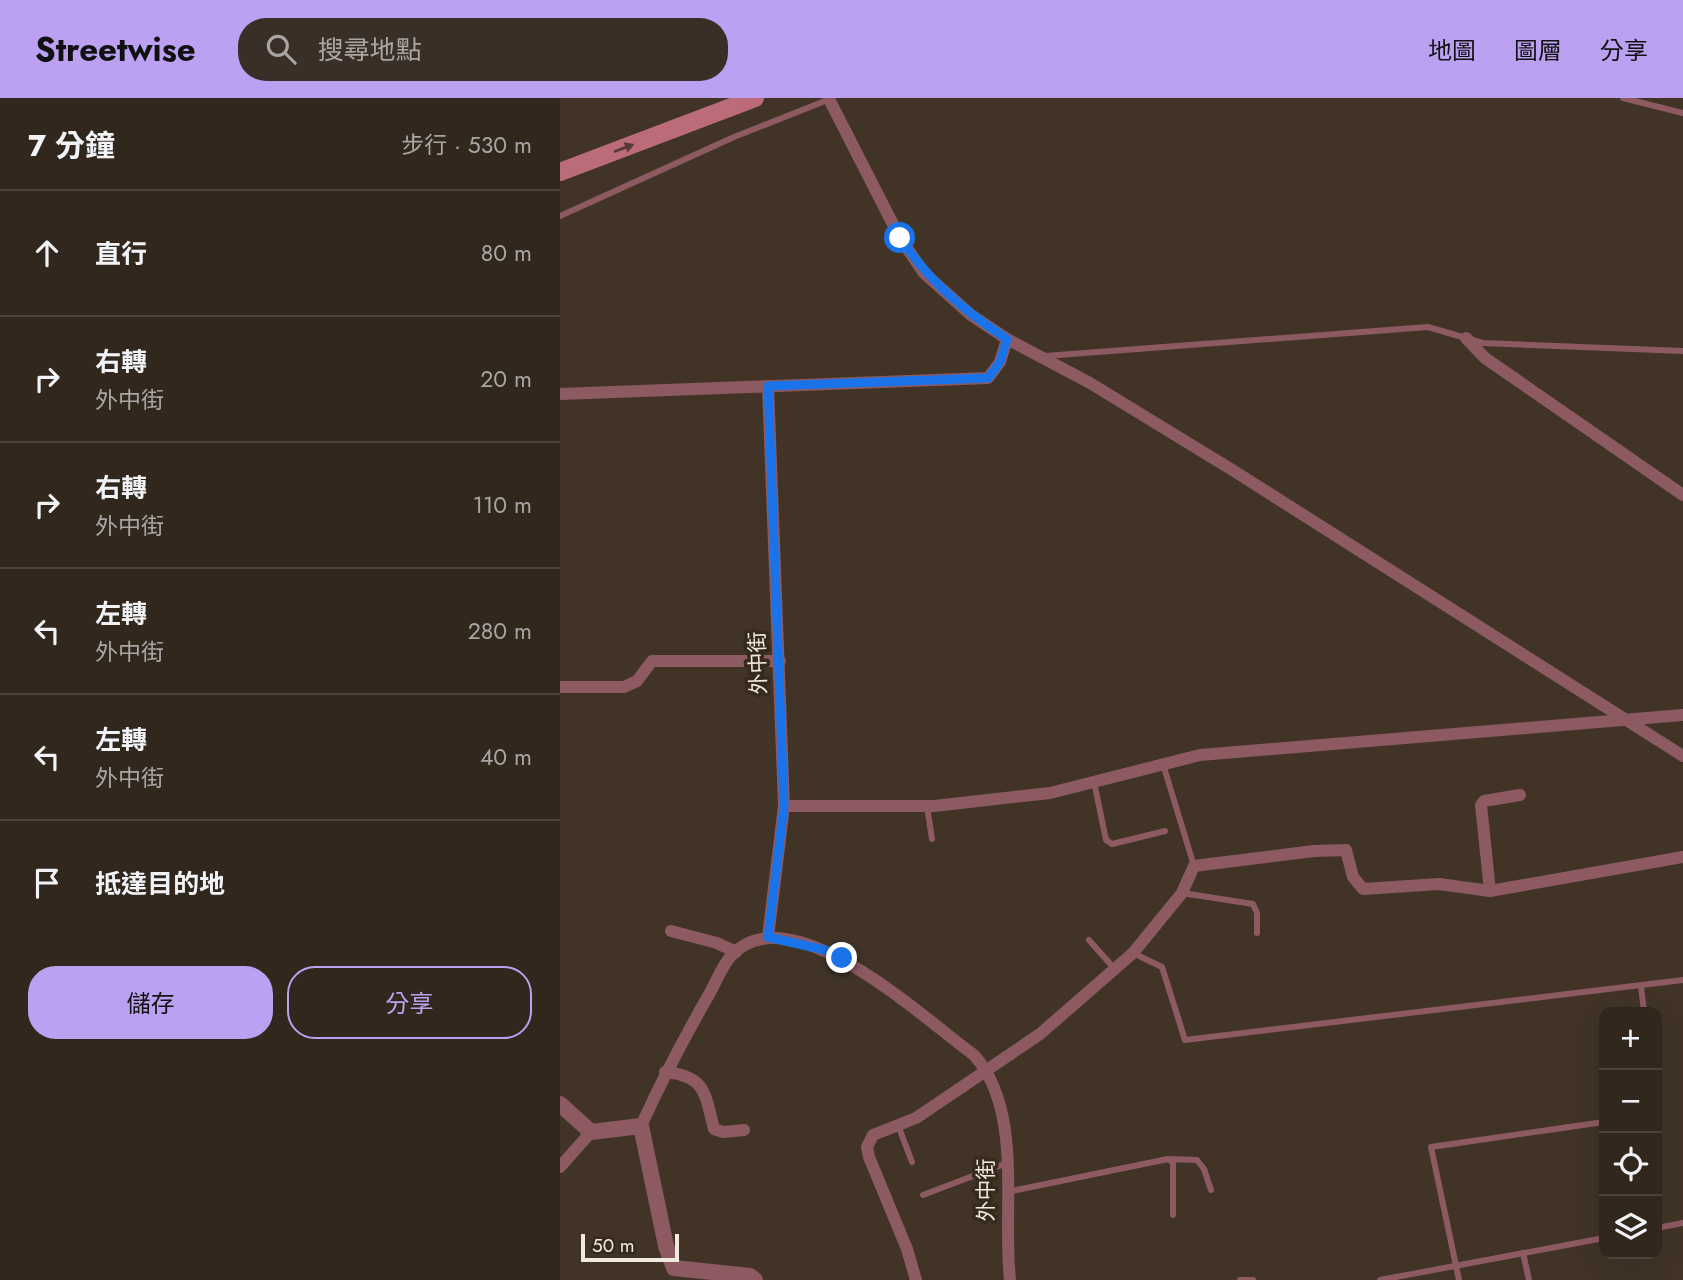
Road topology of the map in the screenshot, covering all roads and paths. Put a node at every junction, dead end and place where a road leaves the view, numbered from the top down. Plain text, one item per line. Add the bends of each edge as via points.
1 (755, 98) edge
2 (830, 98) edge
3 (1623, 98) edge
4 (1683, 113) edge
5 (560, 172) edge
6 (560, 216) edge
7 (1466, 338) junction
8 (1007, 339) junction
9 (1683, 351) edge
10 (1039, 356) junction
11 (768, 386) junction
12 (560, 394) edge
13 (1683, 495) edge
14 (779, 661) junction
15 (560, 687) edge
16 (1683, 715) edge
17 (1623, 719) junction
18 (1683, 756) edge
19 (1163, 764) junction
20 (1094, 780) junction
21 (1520, 795) dead end
22 (784, 806) junction
23 (927, 806) junction
24 (1165, 831) dead end
25 (932, 839) dead end
26 (1683, 857) edge
27 (1194, 866) junction
28 (1490, 891) junction
29 (1182, 893) junction
30 (671, 930) dead end
31 (1257, 933) dead end
32 (768, 937) junction
33 (1089, 940) dead end
34 (736, 953) junction
35 (1133, 953) junction
36 (1113, 967) junction
37 (1683, 980) edge
38 (1641, 986) junction
39 (1643, 1007) edge
40 (986, 1069) junction
41 (665, 1072) junction
42 (560, 1104) edge
43 (1599, 1123) edge
44 (898, 1125) junction
45 (641, 1126) junction
46 (744, 1130) dead end
47 (591, 1132) junction
48 (1168, 1159) junction
49 (912, 1162) dead end
50 (1007, 1163) junction
51 (560, 1167) edge
52 (1211, 1190) dead end
53 (1007, 1192) junction
54 (923, 1195) dead end
55 (1173, 1215) dead end
56 (1683, 1223) edge
57 (1662, 1227) edge
58 (1599, 1239) edge
59 (1523, 1253) junction
60 (1456, 1266) junction
61 (755, 1280) edge
62 (916, 1280) edge
63 (1010, 1280) edge
64 (1240, 1280) edge
65 (1253, 1280) edge
66 (1380, 1280) edge
67 (1459, 1280) edge
68 (1529, 1280) edge

5 -> 1 main road
2 - 6 lane
2 - 8 street via 886,213 924,272 971,315
3 - 4 lane
7 - 9 lane via 1483,343
7 - 10 lane via 1428,327
7 - 13 street via 1485,358
8 - 10 street
8 - 11 street via 1000,362 988,378
10 - 17 street via 1234,471
11 - 12 street
11 - 14 street, 外中街
14 - 15 street via 652,661 637,681 624,687
14 - 22 street, 外中街
16 - 17 street
17 - 18 street
17 - 19 street via 1278,747 1199,755
19 - 20 street
19 - 27 lane
20 - 23 street via 1050,793
20 - 24 lane via 1106,840 1112,844
21 - 28 street via 1481,805
22 - 23 street
22 - 32 street, 外中街
23 - 25 lane
26 - 28 street
27 - 28 street via 1346,850 1353,877 1363,889 1440,884
27 - 29 street
29 - 31 lane via 1253,904
29 - 35 street
30 - 34 street
32 - 34 street via 756,939
32 - 40 street, 外中街 via 829,951 855,964
33 - 36 lane
34 - 41 street
35 - 36 street
35 - 38 lane via 1162,967 1185,1040
36 - 40 street via 1040,1034
37 - 38 lane
38 - 39 lane
40 - 44 street via 916,1118
40 - 50 street, 外中街 via 1006,1129
41 - 45 street
41 - 46 street via 680,1073 705,1091 714,1129
42 - 47 street
43 - 60 lane via 1431,1147
44 - 49 lane
44 - 62 street via 873,1135 867,1147
45 - 47 street
45 - 61 street via 674,1268
47 - 51 street
48 - 52 lane via 1197,1160
48 - 53 lane
48 - 55 lane via 1172,1163
50 - 53 street, 外中街
50 - 54 lane
53 - 63 street, 外中街
56 - 57 lane
58 - 59 lane
59 - 60 lane
59 - 68 lane
60 - 66 lane
60 - 67 lane
64 - 65 lane

